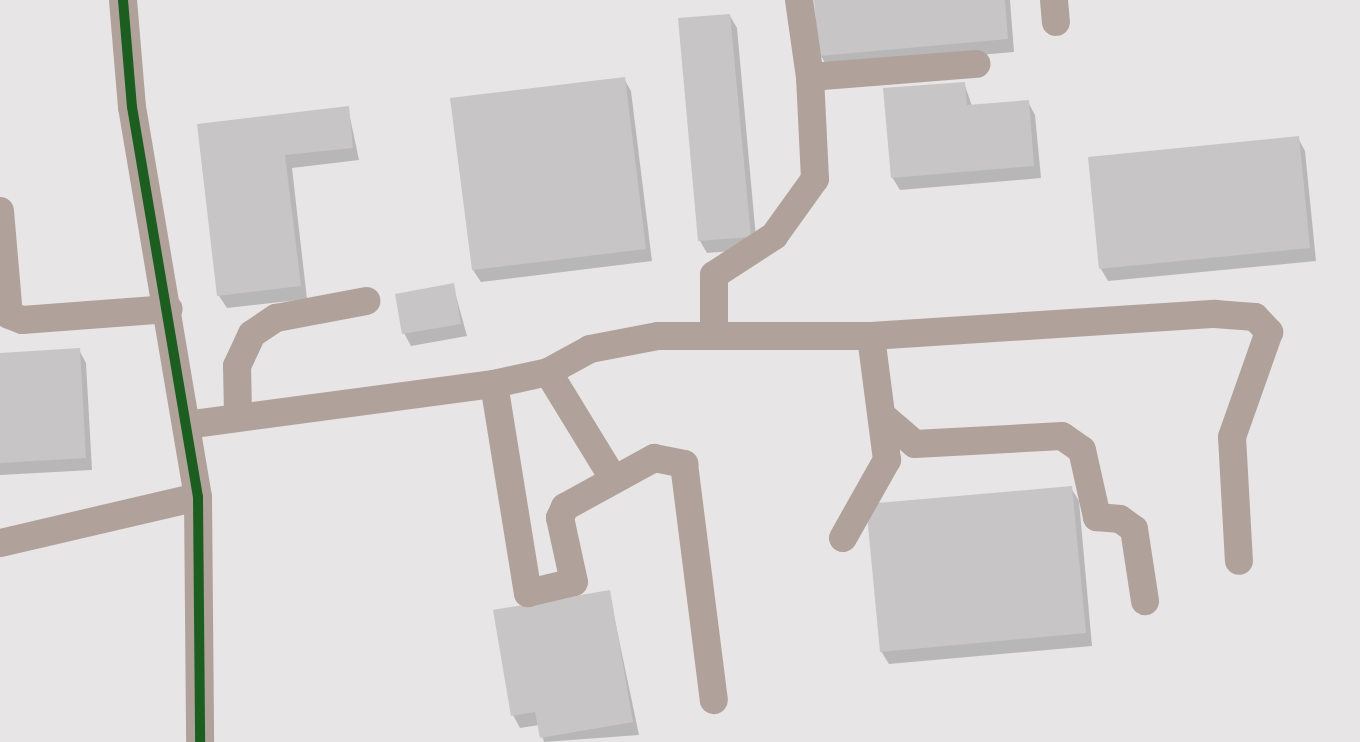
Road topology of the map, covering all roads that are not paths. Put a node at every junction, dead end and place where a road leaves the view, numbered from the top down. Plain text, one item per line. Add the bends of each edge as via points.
1 (123, 0) edge
2 (799, 0) edge
3 (976, 64) dead end
4 (810, 77) junction
5 (0, 212) edge
6 (366, 301) dead end
7 (169, 309) junction
8 (714, 336) junction
9 (871, 336) junction
10 (548, 372) junction
11 (494, 384) junction
12 (238, 416) junction
13 (886, 419) junction
14 (186, 425) junction
15 (613, 478) junction
16 (198, 497) junction
17 (843, 538) dead end
18 (0, 543) edge
19 (1239, 561) dead end
20 (1145, 601) dead end
21 (714, 700) dead end
22 (200, 742) edge

1 - 7 street via 132,107
2 - 4 street
3 - 4 street
4 - 8 street via 815,180 775,236 714,275
5 - 7 street via 9,315 22,320
6 - 12 street via 276,318 252,334 237,366
7 - 14 street
8 - 9 street
8 - 10 street via 658,336 590,349
9 - 13 street
9 - 19 street via 1215,314 1255,317 1269,332 1232,437
10 - 11 street
10 - 15 street
11 - 12 street
11 - 15 street via 528,593 574,582 562,510
12 - 14 street
13 - 17 street via 887,460
13 - 20 street via 915,444 1062,436 1082,450 1097,517 1119,519 1134,528
14 - 16 street
15 - 21 street via 654,458 684,464
16 - 18 street
16 - 22 street

